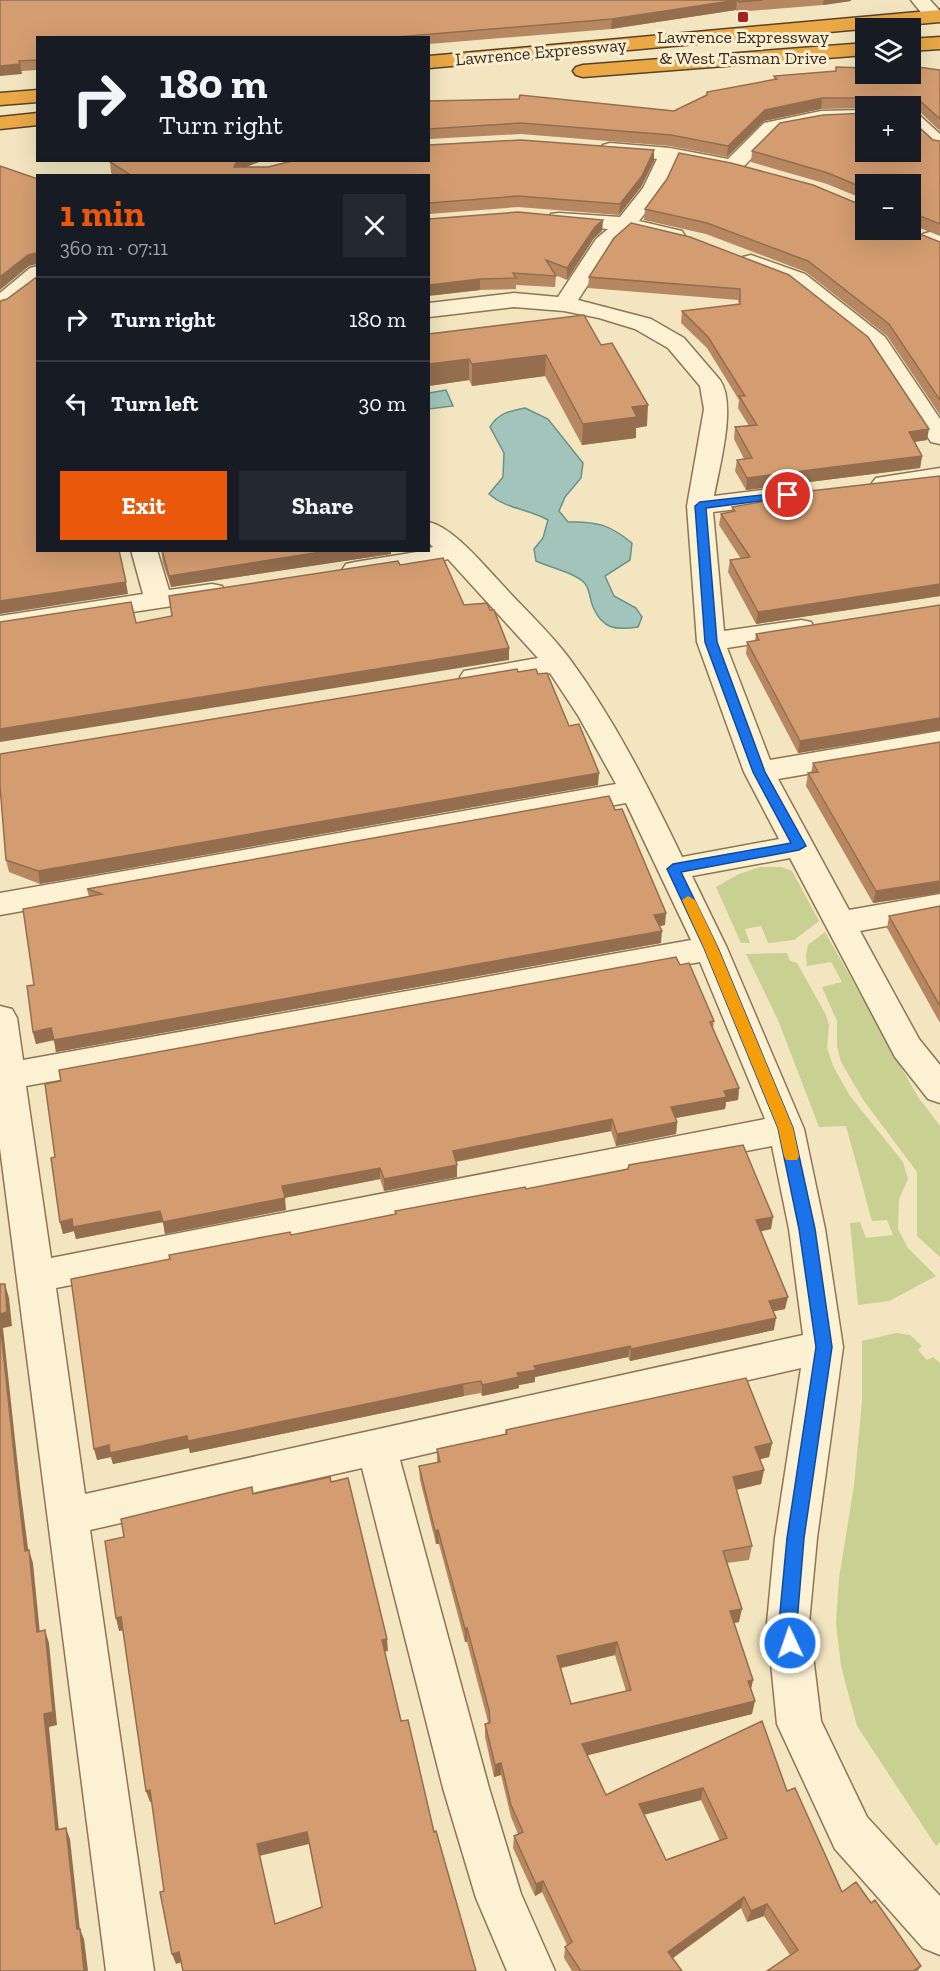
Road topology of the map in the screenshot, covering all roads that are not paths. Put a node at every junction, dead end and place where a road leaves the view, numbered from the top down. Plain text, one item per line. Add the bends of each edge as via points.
1 (920, 0) edge
2 (937, 16) edge
3 (940, 43) edge
4 (921, 44) edge
5 (855, 50) edge
6 (430, 62) edge
7 (563, 73) dead end
8 (36, 96) edge
9 (0, 99) edge
10 (855, 116) edge
11 (36, 119) edge
12 (0, 123) edge
13 (921, 127) edge
14 (940, 145) edge
15 (592, 148) edge
16 (670, 154) junction
17 (733, 166) junction
18 (754, 172) edge
19 (539, 217) edge
20 (626, 224) junction
21 (921, 234) edge
22 (937, 240) edge
23 (697, 241) edge
24 (730, 254) edge
25 (36, 275) edge
26 (0, 304) edge
27 (564, 304) junction
28 (430, 310) edge
29 (940, 436) edge
30 (940, 476) edge
31 (860, 486) edge
32 (826, 490) edge
33 (700, 506) junction
34 (441, 540) edge
35 (145, 552) edge
36 (418, 552) edge
37 (335, 573) edge
38 (241, 588) edge
39 (158, 601) junction
40 (0, 624) edge
41 (825, 624) edge
42 (711, 642) junction
43 (558, 663) junction
44 (453, 680) edge
45 (940, 741) edge
46 (759, 772) junction
47 (635, 791) junction
48 (799, 846) junction
49 (673, 869) junction
50 (0, 904) edge
51 (940, 905) edge
52 (841, 923) junction
53 (711, 948) junction
54 (0, 1018) edge
55 (7, 1076) junction
56 (940, 1090) edge
57 (786, 1128) junction
58 (34, 1277) junction
59 (824, 1347) junction
60 (377, 1448) junction
61 (69, 1516) junction
62 (940, 1931) edge
63 (130, 1971) edge
64 (531, 1971) edge

1 - 2 street
2 - 6 highway, Lawrence Expressway
3 - 4 highway
5 - 7 highway, Lawrence Expressway
8 - 9 highway
10 - 17 street via 821,117 771,127
11 - 12 highway
13 - 14 street
15 - 16 street
16 - 17 street
16 - 20 street via 653,189
17 - 18 street
19 - 20 street
20 - 23 street
20 - 27 street via 604,244
21 - 22 street
24 - 29 street via 797,279 877,342
25 - 26 street
27 - 28 street via 514,300
27 - 33 street via 643,324 676,343 712,385 716,409
30 - 31 street
32 - 33 street
33 - 42 street
34 - 43 street via 466,561
35 - 39 street
36 - 37 street via 394,564
38 - 39 street
39 - 40 street
41 - 42 street
42 - 46 street
43 - 44 street
43 - 47 street
45 - 46 street
46 - 48 street
47 - 49 street
47 - 50 street
48 - 49 street
48 - 52 street
49 - 53 street
51 - 52 street
52 - 56 street via 907,1048
53 - 55 street
53 - 57 street
54 - 55 street
55 - 58 street
57 - 58 street
57 - 59 street via 807,1229
58 - 61 street
59 - 60 street
59 - 62 street via 795,1538 788,1623 799,1724 851,1833
60 - 61 street
60 - 64 street via 498,1898
61 - 63 street

